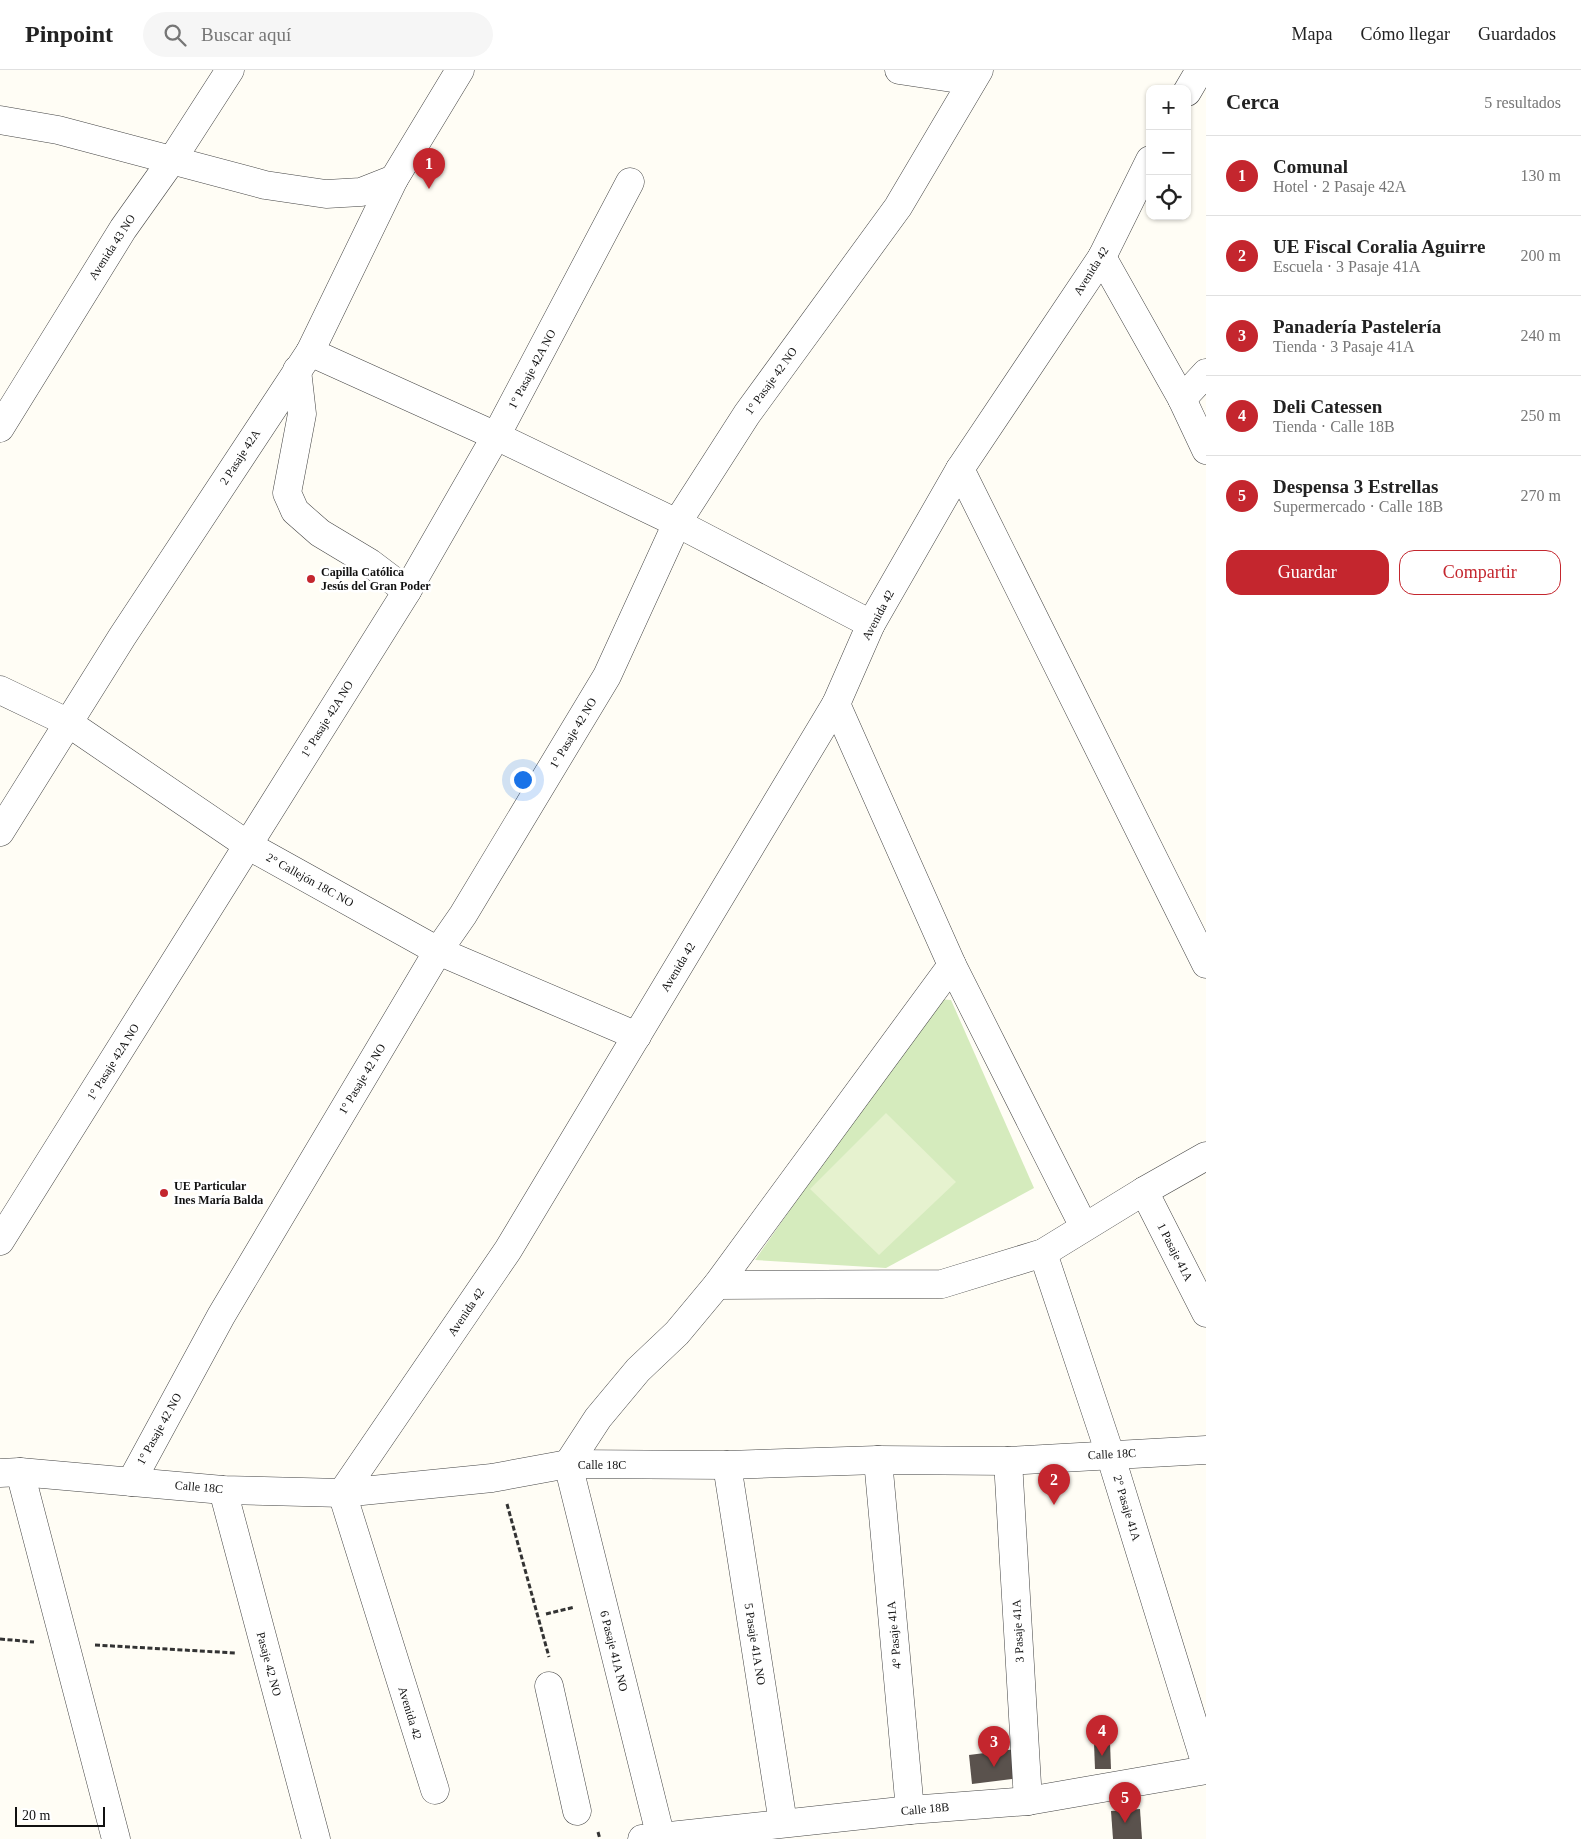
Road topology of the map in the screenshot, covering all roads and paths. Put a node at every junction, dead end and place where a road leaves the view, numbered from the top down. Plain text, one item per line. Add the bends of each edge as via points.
1 (230, 70) edge
2 (460, 70) edge
3 (899, 70) edge
4 (1200, 70) edge
5 (975, 75) edge
6 (1191, 85) edge
7 (0, 120) edge
8 (172, 160) junction
9 (1146, 168) edge
10 (394, 179) junction
11 (630, 182) dead end
12 (1102, 257) junction
13 (304, 361) junction
14 (1206, 373) edge
15 (1182, 399) junction
16 (0, 428) edge
17 (496, 436) junction
18 (1206, 450) edge
19 (960, 469) junction
20 (677, 523) junction
21 (407, 591) junction
22 (872, 624) junction
23 (0, 690) edge
24 (836, 704) junction
25 (67, 722) junction
26 (0, 832) edge
27 (249, 846) junction
28 (438, 951) junction
29 (1206, 964) edge
30 (952, 965) junction
31 (637, 1036) junction
32 (1206, 1156) edge
33 (1144, 1191) junction
34 (1084, 1227) junction
35 (0, 1241) edge
36 (1043, 1253) junction
37 (717, 1285) junction
38 (1206, 1313) edge
39 (1206, 1450) edge
40 (1110, 1454) junction
41 (878, 1460) junction
42 (1008, 1460) junction
43 (568, 1464) junction
44 (727, 1465) junction
45 (10, 1472) edge
46 (130, 1482) junction
47 (223, 1490) junction
48 (342, 1493) junction
49 (0, 1639) edge
50 (65, 1643) junction
51 (267, 1655) junction
52 (549, 1686) dead end
53 (1206, 1765) edge
54 (1206, 1770) edge
55 (434, 1790) dead end
56 (1028, 1801) junction
57 (910, 1810) junction
58 (577, 1811) dead end
59 (784, 1823) junction
60 (116, 1839) edge
61 (316, 1839) edge
62 (651, 1839) edge

1 - 8 street, Avenida 43 NO
2 - 10 street, 2 Pasaje 42A
3 - 5 street
4 - 6 street
5 - 20 street, 1° Pasaje 42 NO via 898,208 747,414
7 - 8 street via 58,130
8 - 10 street via 265,185 326,194 361,192
8 - 16 street, Avenida 43 NO via 123,229
9 - 12 street, Avenida 42
10 - 13 street, 2 Pasaje 42A
11 - 17 street, 1° Pasaje 42A NO
12 - 15 street
12 - 19 street, Avenida 42
13 - 17 street
13 - 21 street via 302,414 287,493 295,512 320,533 370,562
13 - 25 street, 2 Pasaje 42A
14 - 15 street
15 - 18 street
17 - 20 street
17 - 21 street, 1° Pasaje 42A NO
19 - 22 street, Avenida 42
19 - 29 street
20 - 22 street
20 - 28 street, 1° Pasaje 42 NO via 607,676 464,915
21 - 27 street, 1° Pasaje 42A NO
22 - 24 street, Avenida 42
23 - 25 street, 2° Callejón 18C NO
24 - 30 street
24 - 31 street, Avenida 42
25 - 26 street, 2 Pasaje 42A
25 - 27 street, 2° Callejón 18C NO
27 - 28 street, 2° Callejón 18C NO
27 - 35 street, 1° Pasaje 42A NO
28 - 31 street, 2° Callejón 18C NO
28 - 46 street, 1° Pasaje 42 NO via 221,1316
30 - 34 street
30 - 37 street
31 - 48 street, Avenida 42 via 508,1250
32 - 33 street
33 - 34 street
33 - 38 street, 1 Pasaje 41A
34 - 36 street
36 - 37 street via 942,1284
36 - 40 street, 2° Pasaje 41A
37 - 43 street via 598,1418
39 - 40 street, Calle 18C
40 - 42 street, Calle 18C
40 - 53 street, 2° Pasaje 41A
41 - 42 street, Calle 18C
41 - 44 street, Calle 18C
41 - 57 street, 4° Pasaje 41A
42 - 56 street, 3 Pasaje 41A
43 - 44 street, Calle 18C
43 - 48 street, Calle 18C via 492,1478
43 - 62 street, 6 Pasaje 41A NO
44 - 59 street, 5 Pasaje 41A NO
45 - 46 street, Calle 18C
45 - 50 street
46 - 47 street, Calle 18C
47 - 48 street, Calle 18C
47 - 51 street, Pasaje 42 NO
48 - 55 street, Avenida 42
49 - 50 path
50 - 51 path
50 - 60 street
51 - 61 street, Pasaje 42 NO
52 - 58 street
54 - 56 street, Calle 18B
56 - 57 street, Calle 18B
57 - 59 street, Calle 18B
59 - 62 street, Calle 18B

